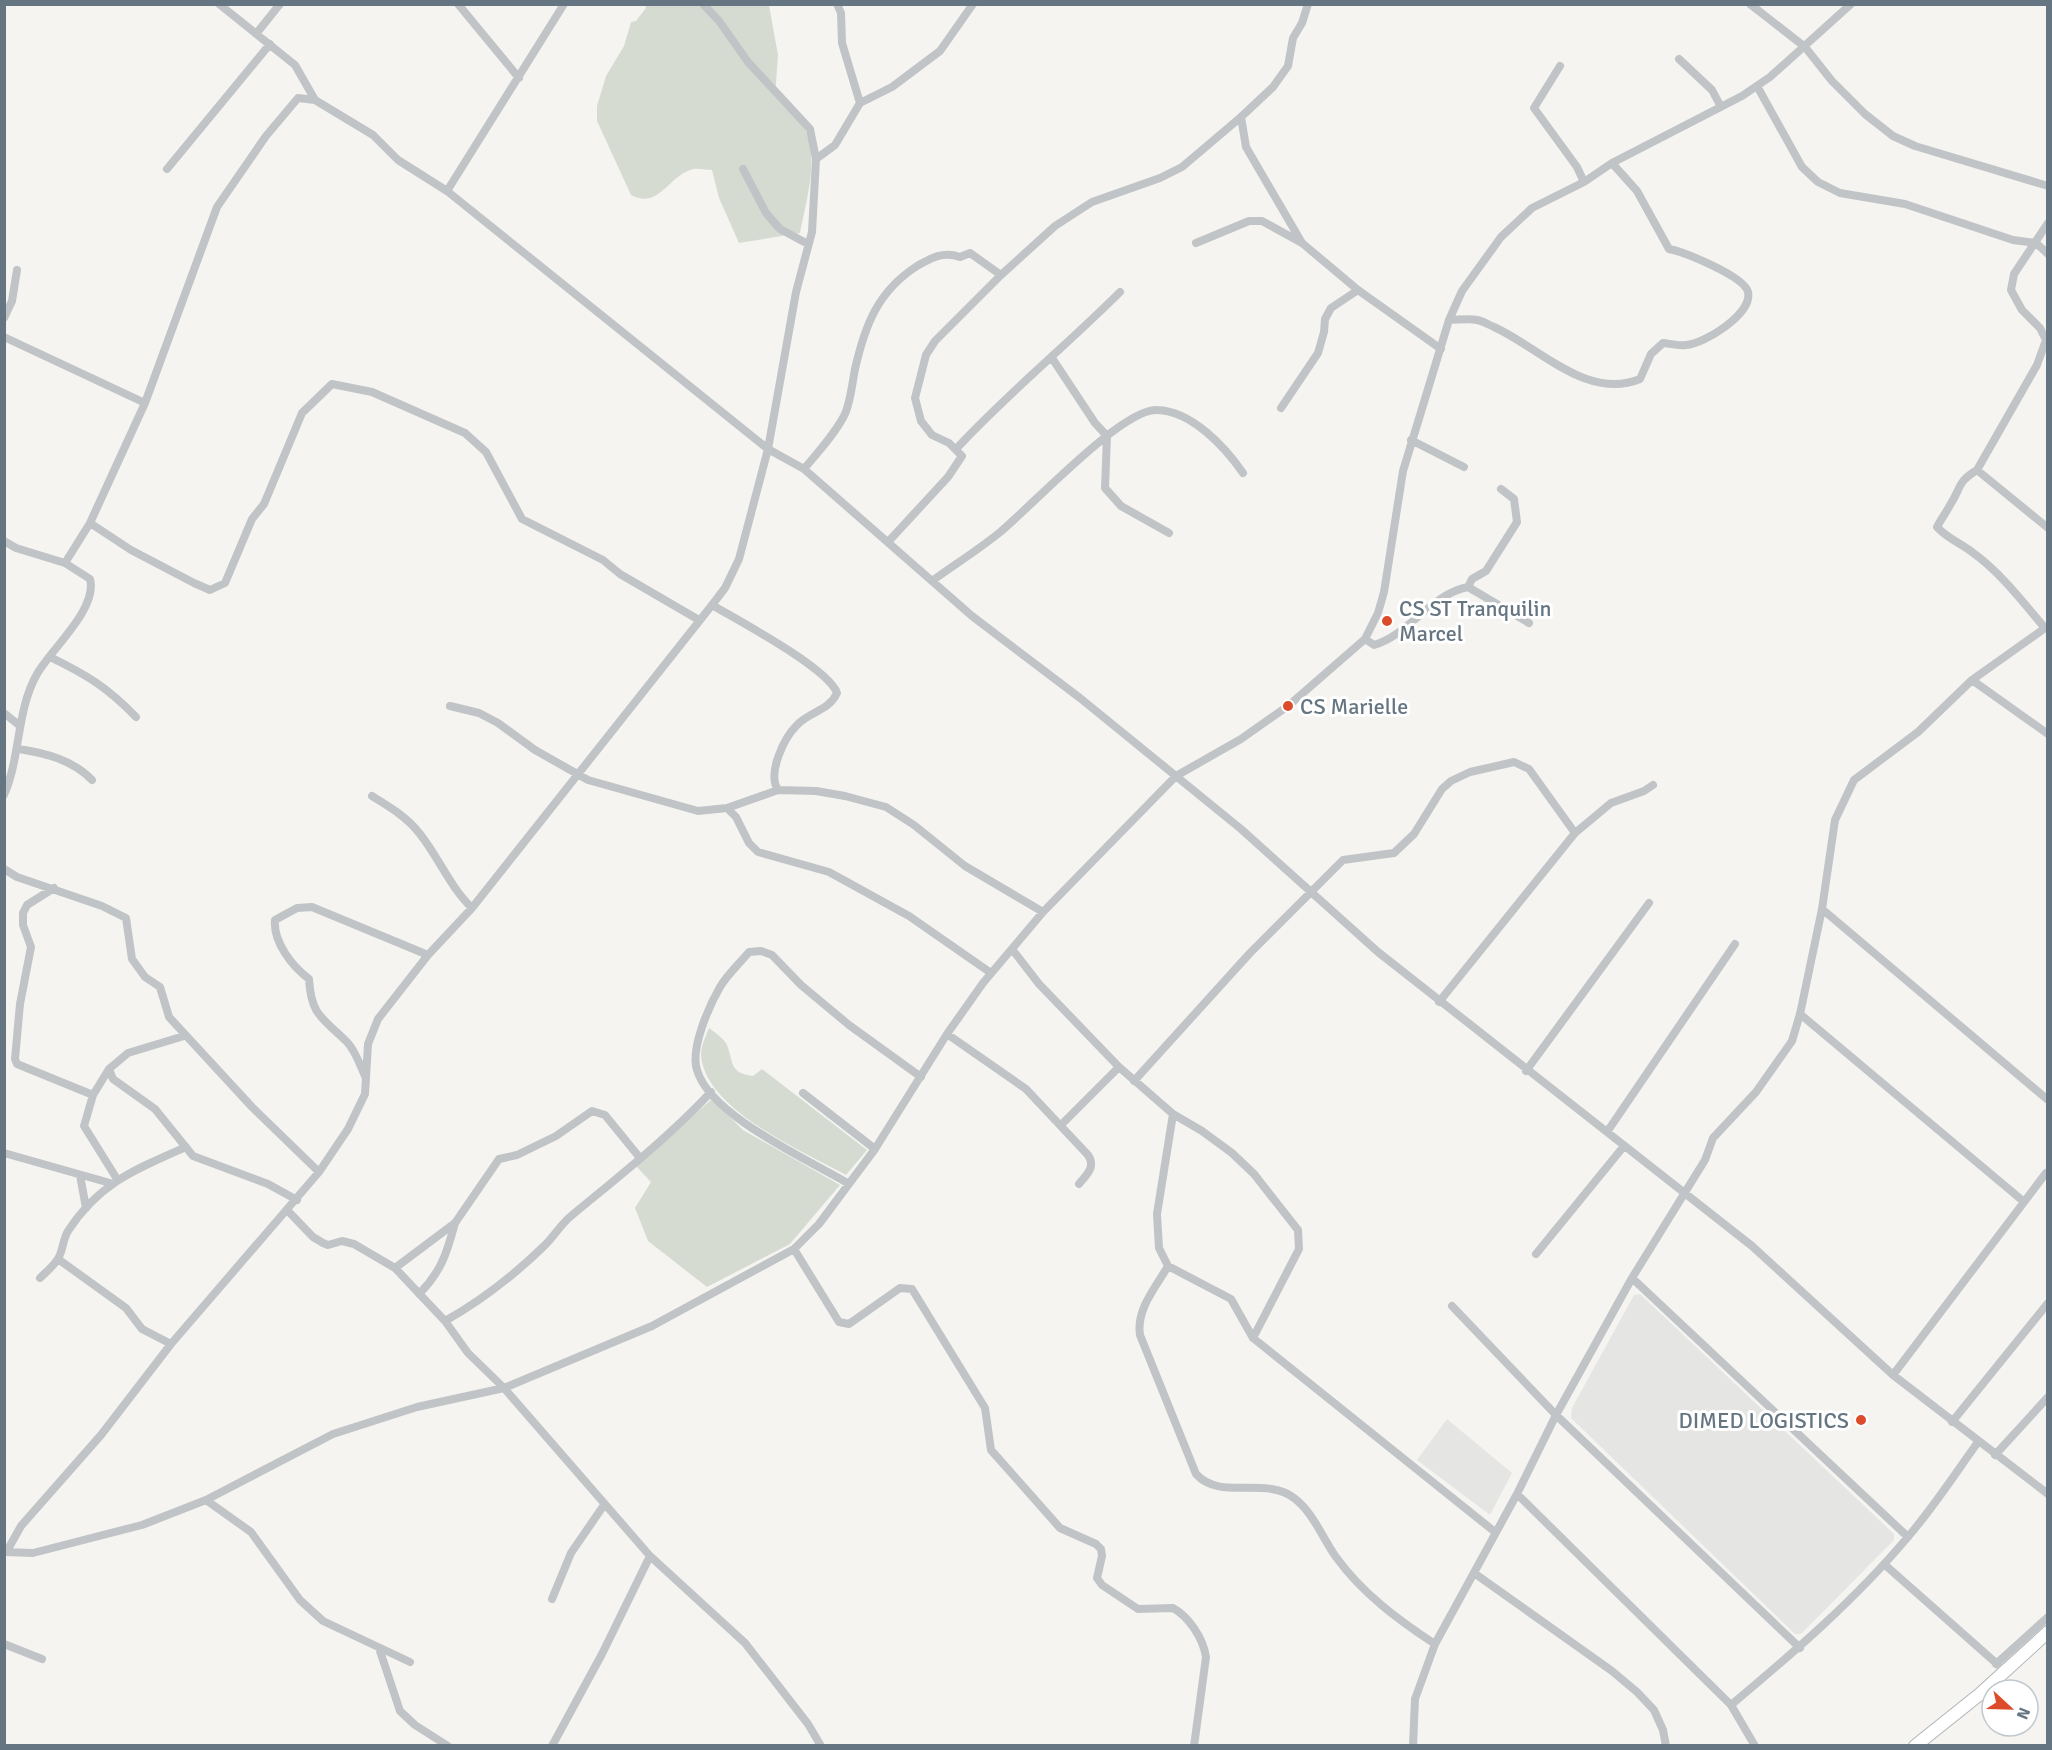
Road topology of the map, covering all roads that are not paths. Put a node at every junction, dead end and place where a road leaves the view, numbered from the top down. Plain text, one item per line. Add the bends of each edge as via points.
1 (219, 4) edge
2 (279, 4) edge
3 (458, 4) edge
4 (564, 4) edge
5 (703, 4) edge
6 (837, 4) edge
7 (973, 4) edge
8 (1308, 4) edge
9 (1750, 4) edge
10 (1851, 4) edge
11 (256, 34) junction
12 (270, 44) junction
13 (1805, 46) junction
14 (1679, 58) dead end
15 (1560, 66) dead end
16 (519, 78) junction
17 (1757, 86) junction
18 (315, 99) junction
19 (860, 103) junction
20 (1721, 107) junction
21 (1241, 117) junction
22 (816, 159) junction
23 (1612, 163) junction
24 (167, 169) dead end
25 (743, 169) dead end
26 (1584, 182) junction
27 (2048, 186) edge
28 (447, 191) junction
29 (2048, 223) edge
30 (1196, 243) dead end
31 (1302, 243) junction
32 (2036, 243) junction
33 (808, 244) junction
34 (2048, 254) edge
35 (17, 270) dead end
36 (1001, 275) junction
37 (1358, 290) junction
38 (1120, 292) dead end
39 (4, 318) edge
40 (1449, 320) junction
41 (4, 337) edge
42 (1441, 349) junction
43 (1052, 358) junction
44 (145, 403) junction
45 (1281, 408) dead end
46 (1107, 436) junction
47 (1411, 440) junction
48 (957, 448) junction
49 (768, 449) junction
50 (1464, 467) dead end
51 (804, 469) junction
52 (1977, 470) junction
53 (1243, 473) dead end
54 (1501, 489) dead end
55 (90, 523) junction
56 (2048, 528) edge
57 (1169, 533) dead end
58 (4, 540) edge
59 (888, 542) junction
60 (65, 563) junction
61 (932, 581) junction
62 (1468, 587) junction
63 (712, 605) junction
64 (699, 620) junction
65 (1529, 623) dead end
66 (2046, 627) edge
67 (1365, 639) junction
68 (50, 657) junction
69 (1972, 680) junction
70 (450, 706) dead end
71 (4, 713) edge
72 (136, 717) dead end
73 (20, 726) junction
74 (2048, 734) edge
75 (19, 748) junction
76 (576, 774) junction
77 (1176, 776) junction
78 (92, 780) dead end
79 (1653, 785) dead end
80 (778, 790) junction
81 (4, 795) edge
82 (372, 796) dead end
83 (727, 808) junction
84 (1575, 833) junction
85 (4, 869) edge
86 (54, 888) junction
87 (1312, 893) junction
88 (1649, 903) dead end
89 (472, 908) junction
90 (1822, 909) junction
91 (1044, 912) junction
92 (1735, 944) dead end
93 (1012, 949) junction
94 (428, 955) junction
95 (992, 973) junction
96 (1438, 1002) junction
97 (1800, 1014) junction
98 (947, 1034) junction
99 (184, 1036) junction
100 (1119, 1067) junction
101 (109, 1069) junction
102 (1526, 1071) junction
103 (366, 1077) junction
104 (921, 1077) junction
105 (1134, 1081) junction
106 (711, 1092) junction
107 (803, 1092) dead end
108 (93, 1095) junction
109 (2048, 1100) edge
110 (1173, 1114) junction
111 (1061, 1125) junction
112 (1607, 1132) junction
113 (1624, 1146) junction
114 (186, 1147) junction
115 (875, 1149) junction
116 (4, 1153) edge
117 (640, 1158) junction
118 (319, 1172) junction
119 (2046, 1173) edge
120 (80, 1175) junction
121 (114, 1181) junction
122 (849, 1184) junction
123 (1080, 1184) dead end
124 (1685, 1195) junction
125 (297, 1200) junction
126 (2023, 1201) junction
127 (86, 1208) junction
128 (288, 1211) junction
129 (455, 1223) junction
130 (794, 1249) junction
131 (1536, 1254) dead end
132 (58, 1259) junction
133 (1168, 1266) junction
134 (395, 1268) junction
135 (40, 1278) dead end
136 (1632, 1278) junction
137 (419, 1294) junction
138 (2048, 1303) edge
139 (1452, 1306) dead end
140 (445, 1321) junction
141 (1253, 1338) junction
142 (171, 1344) junction
143 (1893, 1375) junction
144 (504, 1388) junction
145 (2048, 1397) edge
146 (1556, 1415) junction
147 (1952, 1422) junction
148 (1978, 1442) junction
149 (1995, 1455) junction
150 (1517, 1494) junction
151 (2048, 1494) edge
152 (207, 1500) junction
153 (604, 1505) junction
154 (1495, 1532) junction
155 (1908, 1537) junction
156 (6, 1551) edge
157 (650, 1556) junction
158 (1884, 1564) junction
159 (1474, 1573) junction
160 (552, 1599) dead end
161 (2048, 1617) edge
162 (2048, 1632) edge
163 (4, 1644) edge
164 (1435, 1644) junction
165 (379, 1648) junction
166 (1800, 1648) junction
167 (42, 1659) dead end
168 (410, 1662) dead end
169 (2000, 1667) junction
170 (1731, 1705) junction
171 (448, 1746) edge
172 (552, 1746) edge
173 (821, 1746) edge
174 (1194, 1746) edge
175 (1413, 1746) edge
176 (1666, 1746) edge
177 (1755, 1746) edge
178 (1915, 1746) edge

1 - 11 street
2 - 11 street
3 - 16 street
4 - 16 street
5 - 22 street via 748,62 810,129
6 - 19 street via 845,57
7 - 19 street via 940,51 900,82
8 - 21 street via 1293,38 1288,66 1273,87
9 - 13 street
10 - 13 street
11 - 12 street
12 - 18 street via 295,65
12 - 24 street
13 - 17 street
13 - 27 street via 1864,114 1893,136
14 - 20 street via 1712,90
15 - 26 street via 1534,108
16 - 28 street
17 - 20 street
17 - 32 street via 1802,167 1818,183 1840,193 1905,204 2013,240
18 - 28 street via 373,135 398,160
18 - 44 street via 298,98 283,114 217,207
19 - 22 street via 835,145
20 - 23 street
21 - 31 street via 1246,147
21 - 36 street via 1182,167 1092,202 1055,226
22 - 33 street
23 - 26 street
23 - 40 street via 1637,191 1669,249 1704,262 1746,287 1747,304 1733,322 1689,346 1664,343 1651,354 1640,379 1612,385 1568,371 1509,334 1478,320
25 - 33 street via 766,213 780,229
26 - 40 street via 1532,208 1501,237 1462,291
28 - 49 street
29 - 32 street
30 - 31 street via 1248,222 1262,221
31 - 37 street
32 - 34 street
32 - 52 street via 2014,274 2011,290 2046,340 2037,365
33 - 49 street
35 - 39 street via 12,302
36 - 48 street via 935,341 920,377 915,398 921,421 932,435
36 - 51 street via 970,253 960,257 950,254 931,258 908,272 883,295 866,333 844,416
37 - 42 street
37 - 45 street via 1331,308 1324,319 1318,353
38 - 43 street
40 - 42 street
41 - 44 street
42 - 47 street
43 - 46 street
43 - 48 street via 1014,389
44 - 55 street
46 - 53 street via 1132,417 1156,409 1178,414 1203,430
46 - 57 street via 1105,488 1121,506
46 - 61 street via 999,533
47 - 50 street
47 - 67 street via 1384,592
48 - 59 street via 962,456 948,477
49 - 51 street
49 - 63 street via 739,559
51 - 59 street
52 - 56 street
52 - 66 street via 1956,489 1937,527 1947,538 1971,551
54 - 62 street via 1514,499 1517,522 1485,571 1472,579
55 - 60 street
55 - 64 street via 194,584 210,590 218,588 225,583 252,519 264,504 302,413 332,384 372,392 465,433 486,452 522,519 603,560
58 - 60 street via 16,548
59 - 61 street
60 - 68 street via 90,579 92,586 82,612
61 - 77 street
62 - 65 street
62 - 67 street via 1457,589 1389,641 1374,645
63 - 64 street
63 - 80 street via 806,660 834,684 834,700 796,725 783,747 774,776
64 - 76 street
66 - 69 street
67 - 77 street via 1288,706 1241,739
68 - 72 street via 91,677
68 - 73 street via 37,674
69 - 74 street
69 - 90 street via 1918,732 1854,780 1835,820
70 - 76 street via 479,713 498,723
71 - 73 street
73 - 75 street
75 - 78 street via 46,753
75 - 81 street
76 - 83 street via 698,811
76 - 89 street
77 - 87 street
77 - 91 street
79 - 84 street via 1611,803
80 - 83 street
80 - 91 street via 845,796 886,807 965,866
82 - 89 street via 410,822 452,886
83 - 95 street via 758,852 829,872 909,916
84 - 87 street via 1529,769 1514,762 1505,764 1451,781 1406,844 1394,853 1343,860
84 - 96 street
85 - 86 street
86 - 99 street via 126,918 132,959 145,977 160,987 169,1017
86 - 108 street via 27,905 22,913 22,925 31,947 15,1059 17,1064
87 - 96 street
87 - 105 street via 1250,953
88 - 102 street
89 - 94 street
90 - 97 street
90 - 109 street
91 - 93 street
92 - 112 street
93 - 95 street
93 - 100 street via 1039,984
94 - 103 street via 378,1019 368,1044
94 - 103 street via 312,907 297,908 274,920 274,930 284,950 296,970 309,979 310,1000 319,1019 349,1044
95 - 98 street
96 - 102 street
97 - 124 street via 1784,1056 1713,1138
97 - 126 street
98 - 104 street
98 - 111 street via 1026,1089
99 - 101 street via 128,1053
99 - 118 street
100 - 105 street
100 - 111 street
101 - 108 street
101 - 114 street via 112,1079 155,1109
102 - 112 street
103 - 118 street via 365,1094 348,1129
104 - 106 street via 849,1025 771,955 761,951 749,952 720,987 700,1034 695,1052 697,1071
104 - 115 street
105 - 110 street
106 - 117 street
106 - 122 street via 737,1120
107 - 115 street
108 - 121 street via 84,1126
110 - 133 street via 1157,1214 1159,1248
110 - 141 street via 1232,1153 1254,1174 1298,1230 1299,1249
111 - 123 street via 1092,1160 1092,1168
112 - 113 street
113 - 124 street
113 - 131 street
114 - 121 street
114 - 125 street via 201,1161 268,1184
115 - 122 street
116 - 120 street
117 - 129 street via 605,1115 592,1111 556,1136 499,1160
117 - 140 street via 568,1218 519,1270
118 - 125 street
119 - 126 street
120 - 121 street
120 - 127 street
121 - 127 street
122 - 130 street
124 - 136 street
124 - 143 street via 1752,1246
125 - 128 street
126 - 143 street
127 - 132 street via 67,1233
128 - 134 street via 323,1243 354,1244
128 - 142 street
129 - 134 street
129 - 137 street via 436,1277
130 - 144 street via 652,1326
130 - 174 street via 839,1322 844,1324 900,1288 912,1289 985,1407 991,1450 1060,1528 1101,1549 1097,1578 1102,1585 1138,1609 1173,1608 1187,1619 1204,1645 1206,1656
132 - 135 street
132 - 142 street via 126,1308 142,1329
133 - 141 street via 1231,1299
133 - 164 street via 1138,1323 1196,1474 1208,1485 1275,1489 1296,1499 1356,1582 1407,1626
134 - 137 street
136 - 146 street
136 - 155 street
137 - 140 street
138 - 147 street
139 - 146 street
140 - 144 street via 468,1353
141 - 154 street
142 - 156 street via 101,1435 21,1526
143 - 147 street
144 - 152 street via 417,1407 333,1434
144 - 153 street
145 - 149 street
146 - 150 street
146 - 166 street
147 - 148 street
148 - 149 street
148 - 155 street
149 - 151 street
150 - 154 street
150 - 170 street
152 - 156 street via 142,1525 33,1553
152 - 165 street via 251,1532 300,1600 323,1621
153 - 157 street
153 - 160 street via 571,1553
154 - 159 street
155 - 158 street
157 - 172 street
157 - 173 street via 745,1643
158 - 166 street
158 - 169 street
159 - 164 street
159 - 176 street via 1637,1692 1654,1710 1664,1730
161 - 169 street
162 - 169 highway
163 - 167 street
164 - 175 street via 1415,1700
165 - 168 street
165 - 171 street via 400,1711
166 - 170 street
169 - 178 highway via 1980,1694
170 - 177 street

